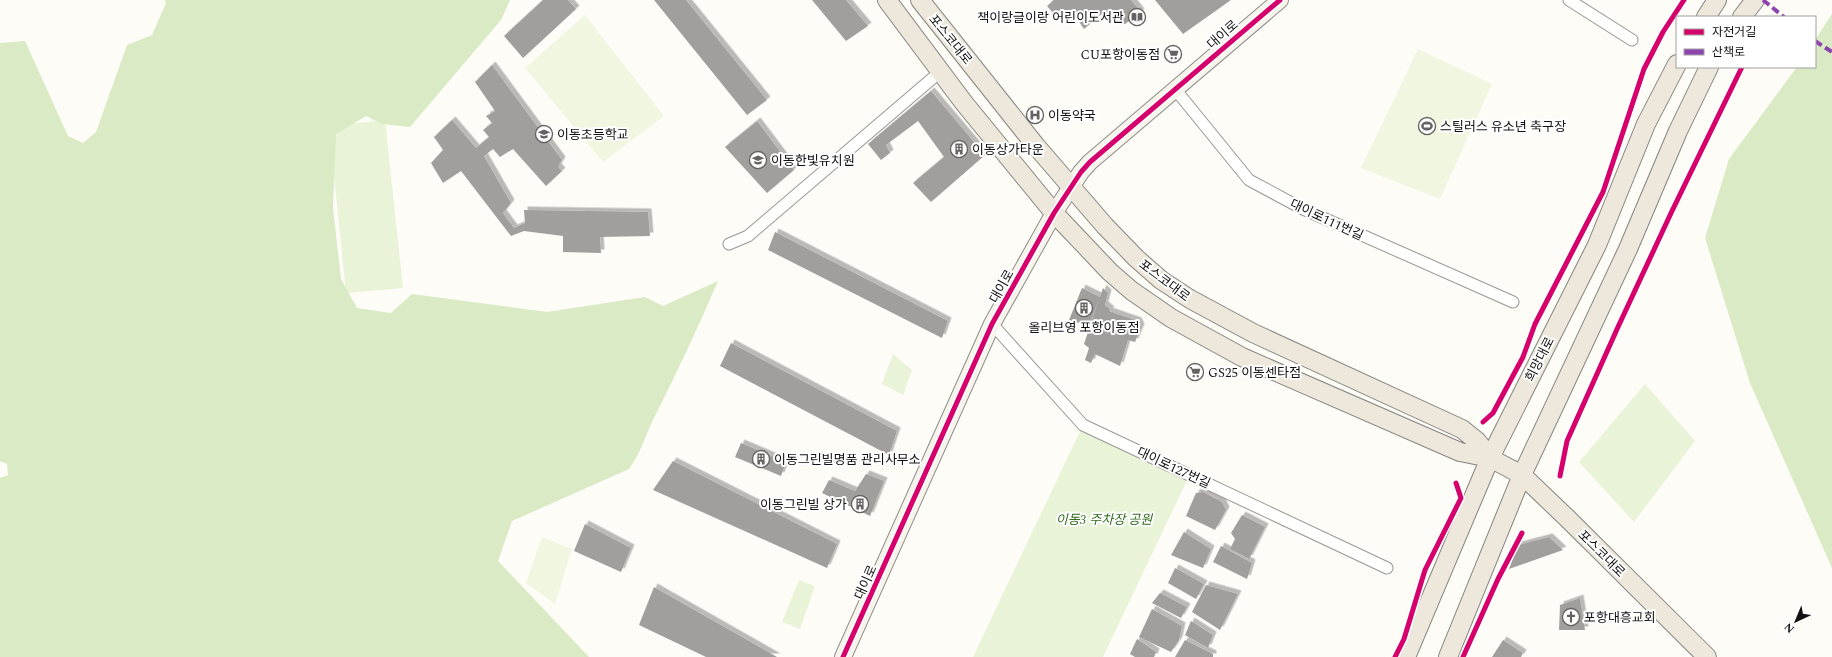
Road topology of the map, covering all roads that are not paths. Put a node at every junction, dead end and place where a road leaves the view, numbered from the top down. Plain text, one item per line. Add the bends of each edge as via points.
1 (887, 0) edge
2 (920, 0) edge
3 (1280, 0) edge
4 (1569, 0) edge
5 (1717, 0) edge
6 (1755, 0) edge
7 (1707, 16) edge
8 (1743, 16) edge
9 (1632, 40) dead end
10 (1676, 66) edge
11 (1709, 68) edge
12 (941, 71) junction
13 (1175, 89) junction
14 (1071, 187) junction
15 (1054, 213) junction
16 (729, 244) dead end
17 (1513, 302) dead end
18 (992, 324) junction
19 (1490, 458) junction
20 (1522, 475) junction
21 (1387, 568) dead end
22 (843, 657) edge
23 (1406, 657) edge
24 (1448, 657) edge
25 (1707, 657) edge

1 - 12 main road, 포스코대로
2 - 14 main road, 포스코대로
3 - 13 street, 대이로
4 - 9 street
5 - 7 main road
6 - 8 main road
10 - 19 main road, 희망대로 via 1646,124 1597,245
11 - 20 main road via 1628,249
12 - 15 main road, 포스코대로
12 - 16 street via 748,236
13 - 14 street, 대이로 via 1090,162
13 - 17 street, 대이로111번길 via 1249,180 1303,209
14 - 15 street, 대이로
14 - 19 main road, 포스코대로 via 1136,258 1161,280 1190,299 1252,333 1462,429 1477,441
15 - 18 street, 대이로
15 - 19 main road, 포스코대로 via 1110,272 1132,291 1198,334 1262,366 1460,452
18 - 21 street, 대이로127번길 via 1083,425
18 - 22 street, 대이로
19 - 20 main road, 포스코대로
19 - 23 main road, 희망대로
20 - 24 main road
20 - 25 main road, 포스코대로

